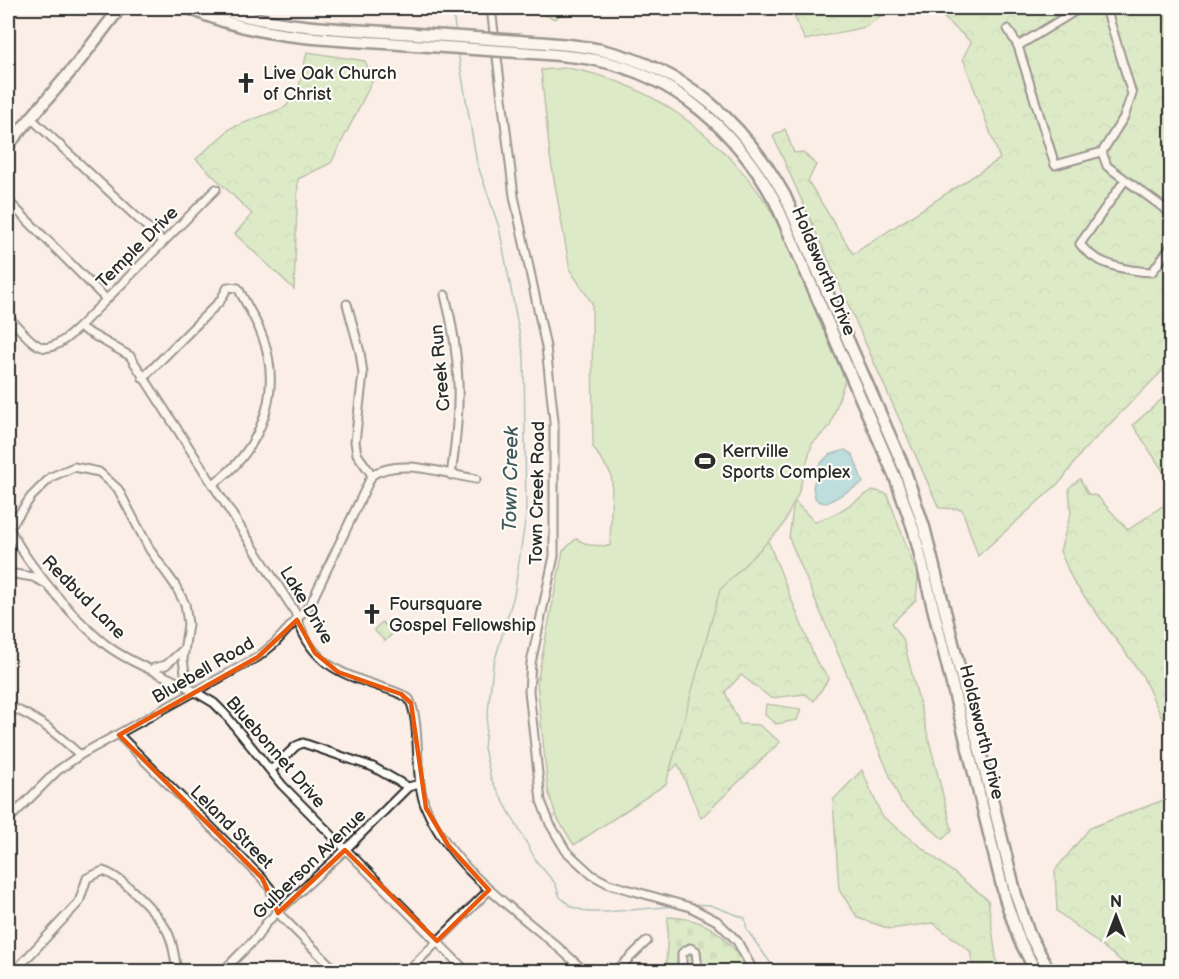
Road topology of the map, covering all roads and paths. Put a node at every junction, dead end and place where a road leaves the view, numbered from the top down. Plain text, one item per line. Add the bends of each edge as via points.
1 (120, 8) edge
2 (189, 8) edge
3 (215, 8) edge
4 (491, 8) edge
5 (1080, 8) edge
6 (1106, 8) edge
7 (1008, 29) dead end
8 (285, 30) junction
9 (1018, 46) junction
10 (32, 119) junction
11 (10, 138) edge
12 (1102, 152) junction
13 (1125, 180) junction
14 (216, 189) dead end
15 (8, 201) edge
16 (1172, 214) edge
17 (163, 242) junction
18 (1172, 245) edge
19 (445, 295) dead end
20 (106, 299) junction
21 (347, 304) dead end
22 (8, 317) edge
23 (79, 327) junction
24 (143, 378) junction
25 (372, 475) junction
26 (451, 475) junction
27 (476, 479) dead end
28 (213, 484) junction
29 (8, 528) edge
30 (8, 573) edge
31 (52, 588) junction
32 (297, 620) junction
33 (185, 648) junction
34 (151, 668) junction
35 (187, 687) junction
36 (196, 693) junction
37 (8, 705) edge
38 (119, 735) junction
39 (80, 755) junction
40 (979, 769) junction
41 (271, 770) junction
42 (420, 784) junction
43 (408, 788) junction
44 (8, 820) edge
45 (345, 850) junction
46 (489, 890) junction
47 (278, 913) junction
48 (647, 941) dead end
49 (437, 942) junction
50 (14, 972) edge
51 (177, 972) edge
52 (222, 972) edge
53 (337, 972) edge
54 (407, 972) edge
55 (467, 972) edge
56 (585, 972) edge
57 (615, 972) edge
58 (682, 972) edge
59 (698, 972) edge
60 (754, 972) edge
61 (1036, 972) edge
62 (1050, 972) edge

1 - 10 main road
2 - 8 main road, Holdsworth Drive via 230,24
3 - 8 main road, Holdsworth Drive
4 - 60 street, Town Creek Road via 514,196 546,347 554,421 554,556 530,682 541,801 566,851 592,875 609,884 690,907 717,921 737,941
5 - 9 street
6 - 12 street via 1132,94 1124,117
7 - 9 street
8 - 40 main road, Holdsworth Drive, bridge via 518,47 575,57 621,67 669,87 719,124 760,174 775,201 875,416 916,540
9 - 12 street via 1055,165
10 - 11 main road
10 - 17 street
12 - 13 street via 1107,166
13 - 16 street
13 - 18 street via 1080,244 1087,253 1127,271 1152,272
14 - 17 street, Temple Drive
15 - 20 street
17 - 20 street, Temple Drive
19 - 26 street, Creek Run via 459,371 459,421
20 - 23 street, Temple Drive
21 - 25 street via 363,374 355,442 357,454
22 - 23 street via 44,348 59,345
23 - 24 street, Lake Drive via 126,353
24 - 28 street, Lake Drive
24 - 28 street via 220,301 228,287 238,288 264,340 271,387 265,417 251,447
25 - 26 street via 403,466
25 - 32 street, Bluebell Road via 310,605
26 - 27 street
28 - 32 street, Lake Drive
29 - 31 street, Redbud Lane via 27,561
29 - 33 street via 40,486 62,471 86,468 104,475 118,489 150,550 185,604
30 - 31 street via 33,577
31 - 34 street, Redbud Lane via 108,646
32 - 36 street, Bluebell Road via 258,657
32 - 42 street, Lake Drive via 315,653 338,672 409,699
33 - 34 street via 166,665
33 - 35 street
34 - 35 street, Redbud Lane
35 - 36 street, Bluebonnet Drive
36 - 38 street, Bluebell Road
36 - 41 street, Bluebonnet Drive via 225,714
37 - 39 street via 49,726
38 - 39 street, Bluebell Road
38 - 47 street, Leland Street via 262,878 270,888
39 - 44 street, Bluebell Road via 57,771
40 - 61 main road, Holdsworth Drive via 1005,898
40 - 62 main road, Holdsworth Drive via 1029,934
41 - 43 street via 303,743 373,767
41 - 45 street, Bluebonnet Drive
42 - 43 street, Gulberson Avenue
42 - 46 street, Lake Drive via 426,808 443,839
43 - 45 street, Gulberson Avenue
45 - 47 street, Gulberson Avenue
45 - 49 street, Bluebonnet Drive
46 - 49 street
46 - 56 street, Lake Drive via 563,949
47 - 52 street, Gulberson Avenue
47 - 53 street, Leland Street
48 - 57 street
49 - 54 street
49 - 55 street, Bluebonnet Drive
50 - 51 street via 79,902 87,878 103,871 120,880 161,921 173,946
58 - 59 street via 682,953 690,948 698,955

